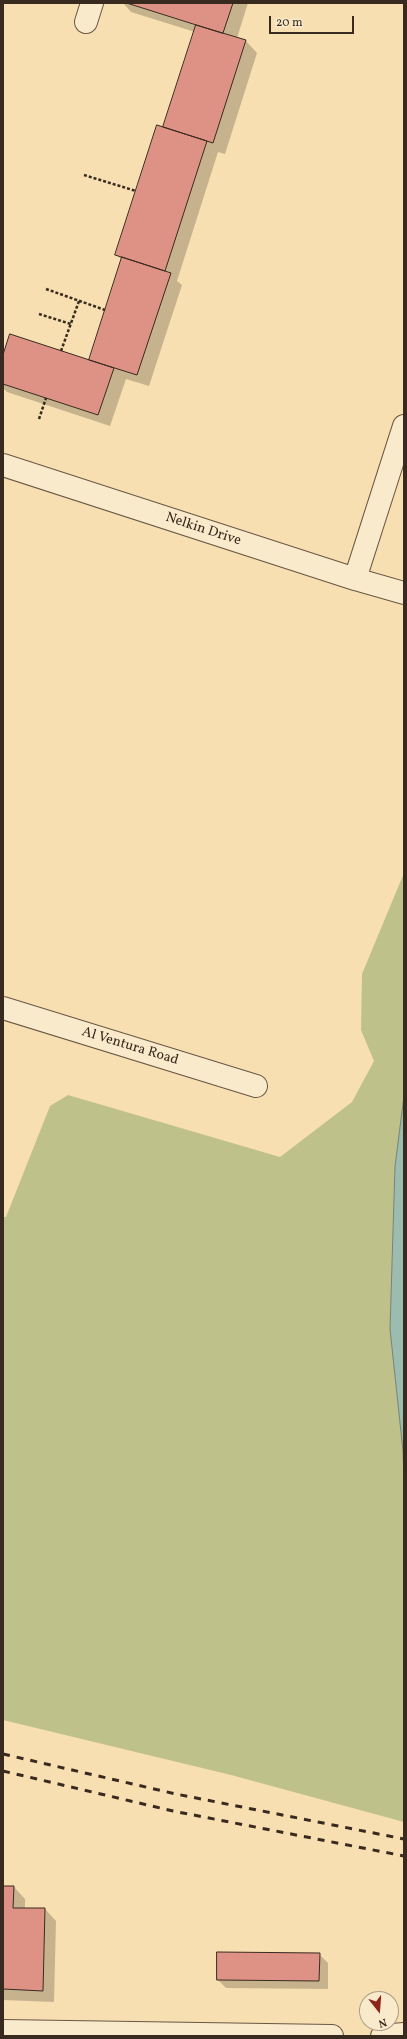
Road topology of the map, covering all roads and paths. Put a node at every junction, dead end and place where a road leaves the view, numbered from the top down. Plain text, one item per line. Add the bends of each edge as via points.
1 (84, 175) dead end
2 (136, 191) dead end
3 (46, 289) dead end
4 (79, 300) junction
5 (105, 310) dead end
6 (39, 314) dead end
7 (71, 324) junction
8 (62, 351) dead end
9 (46, 398) dead end
10 (40, 419) dead end
11 (404, 426) edge
12 (3, 465) edge
13 (355, 579) junction
14 (404, 593) edge
15 (3, 1008) edge
16 (256, 1086) dead end
17 (3, 2031) edge
18 (404, 2034) edge
19 (224, 2035) edge
20 (332, 2036) edge
21 (382, 2036) edge

1 - 2 path
3 - 4 path
4 - 5 path
4 - 7 path
6 - 7 path
7 - 8 path
9 - 10 path
11 - 13 street
12 - 13 street, Nelkin Drive
13 - 14 street, Nelkin Drive
15 - 16 street, Al Ventura Road
17 - 19 street
18 - 21 street
19 - 20 street

